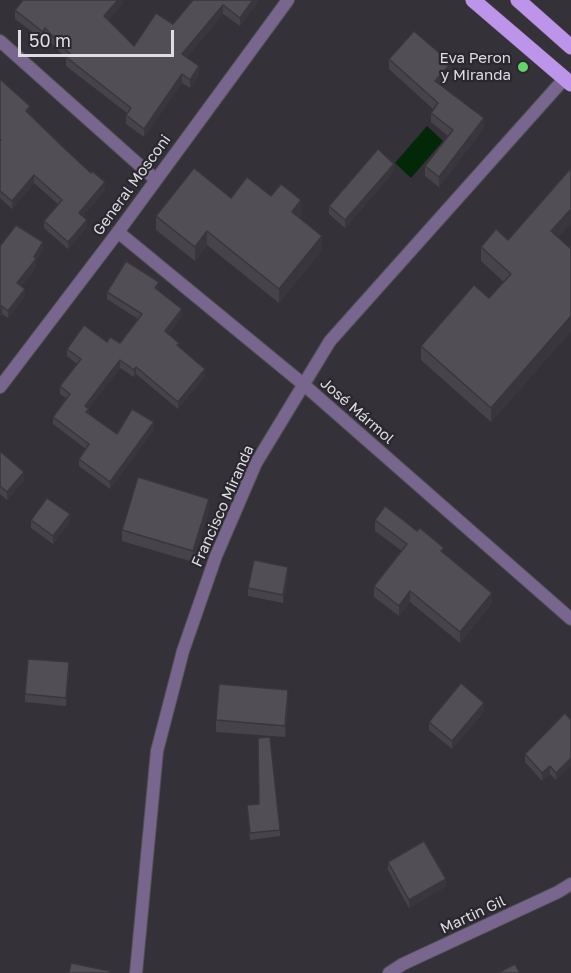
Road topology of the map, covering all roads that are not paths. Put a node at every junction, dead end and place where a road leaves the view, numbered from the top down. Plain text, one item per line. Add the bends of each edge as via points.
1 (288, 0) edge
2 (472, 0) edge
3 (518, 0) edge
4 (0, 41) edge
5 (571, 47) edge
6 (568, 81) edge
7 (154, 179) junction
8 (118, 232) junction
9 (303, 384) junction
10 (0, 387) edge
11 (571, 618) edge
12 (571, 884) edge
13 (136, 973) edge
14 (389, 973) edge

1 - 7 street, General Mosconi
2 - 6 main road
3 - 5 main road
4 - 7 street
6 - 9 street, Francisco Miranda via 330,341
7 - 8 street, General Mosconi
8 - 9 street, José Mármol
8 - 10 street, General Mosconi
9 - 11 street, José Mármol
9 - 13 street, Francisco Miranda via 256,463 216,556 183,651 157,751
12 - 14 street, Martin Gil

